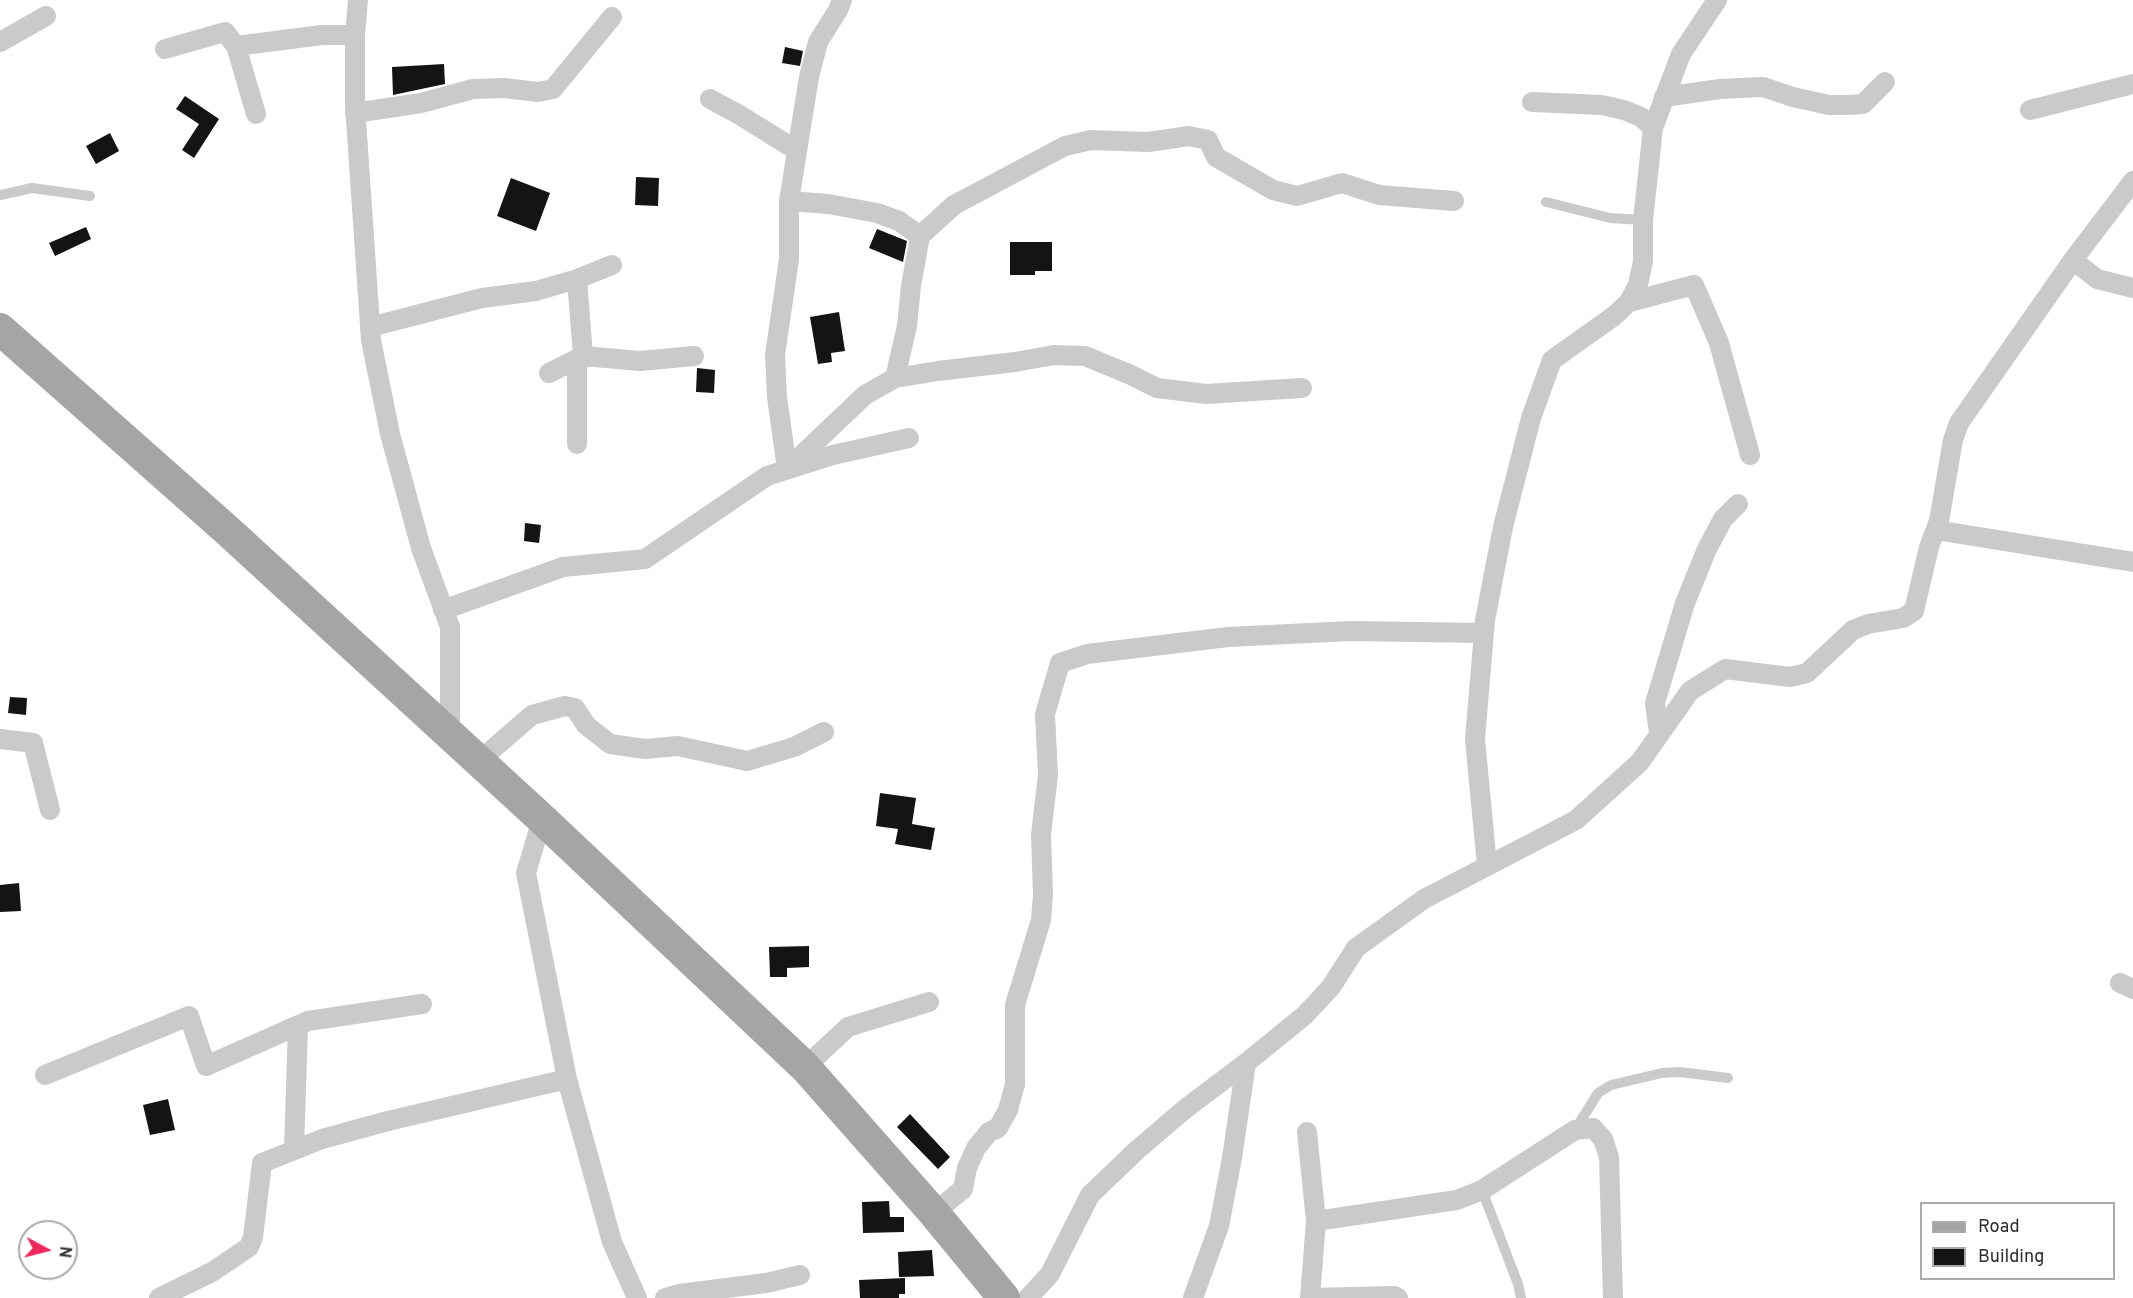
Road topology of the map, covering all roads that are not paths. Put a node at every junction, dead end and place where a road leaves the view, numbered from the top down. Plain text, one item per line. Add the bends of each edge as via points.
1 (358, 0) edge
2 (842, 0) edge
3 (1709, 2) edge
4 (46, 16) dead end
5 (612, 17) dead end
6 (355, 34) junction
7 (0, 42) edge
8 (236, 46) junction
9 (165, 49) dead end
10 (1885, 82) dead end
11 (2133, 84) edge
12 (1664, 97) junction
13 (710, 99) dead end
14 (1532, 102) dead end
15 (2030, 110) dead end
16 (355, 113) junction
17 (256, 114) dead end
18 (1653, 128) junction
19 (796, 150) junction
20 (2133, 181) edge
21 (0, 195) edge
22 (90, 196) dead end
23 (789, 201) junction
24 (1454, 201) dead end
25 (1546, 202) dead end
26 (1643, 220) junction
27 (920, 236) junction
28 (2073, 260) junction
29 (612, 265) dead end
30 (577, 279) junction
31 (2133, 288) edge
32 (1629, 302) junction
33 (370, 327) junction
34 (0, 329) edge
35 (583, 356) junction
36 (694, 356) dead end
37 (549, 373) dead end
38 (895, 378) junction
39 (1302, 388) dead end
40 (909, 438) dead end
41 (578, 444) dead end
42 (1750, 455) dead end
43 (787, 469) junction
44 (1738, 504) dead end
45 (1936, 530) junction
46 (2133, 562) edge
47 (443, 610) junction
48 (1484, 633) junction
49 (824, 732) dead end
50 (1659, 733) junction
51 (450, 734) junction
52 (0, 738) edge
53 (479, 761) junction
54 (50, 810) dead end
55 (542, 819) junction
56 (1487, 866) junction
57 (929, 1002) dead end
58 (422, 1004) dead end
59 (298, 1026) junction
60 (1246, 1063) junction
61 (805, 1067) junction
62 (45, 1075) dead end
63 (1728, 1078) dead end
64 (567, 1079) junction
65 (1575, 1130) junction
66 (1307, 1132) dead end
67 (294, 1150) junction
68 (1482, 1190) junction
69 (934, 1213) junction
70 (1316, 1221) junction
71 (800, 1275) dead end
72 (159, 1298) edge
73 (637, 1298) edge
74 (665, 1298) edge
75 (1004, 1298) edge
76 (1028, 1298) edge
77 (1193, 1298) edge
78 (1310, 1298) edge
79 (1398, 1298) edge
80 (1521, 1298) edge
81 (1613, 1298) edge

1 - 6 street
2 - 19 street via 818,42
3 - 12 street via 1681,54
4 - 7 street
5 - 16 street via 553,89 472,89 421,104
6 - 8 street
6 - 16 street
8 - 9 street via 225,32
8 - 17 street
10 - 12 street via 1863,104 1829,105 1763,87 1720,88
11 - 15 street
12 - 18 street
13 - 19 street
14 - 18 street via 1602,105 1641,117
16 - 33 street
18 - 26 street
19 - 23 street
20 - 28 street
21 - 22 lane via 32,188
23 - 27 street via 877,213 899,221
23 - 43 street via 789,259 775,355
24 - 27 street via 1379,195 1342,183 1297,196 1273,190 1216,158 1208,140 1189,136 1148,142 1091,140 1065,146 954,205
25 - 26 lane via 1610,218
26 - 32 street via 1643,261 1638,285
27 - 38 street
28 - 31 street via 2097,279
28 - 45 street via 1959,423
29 - 30 street
30 - 33 street
30 - 35 street
32 - 42 street via 1694,285 1719,343
32 - 48 street via 1552,360 1531,418 1503,527
33 - 47 street via 390,435
34 - 51 main road
35 - 36 street via 640,361
35 - 37 street
35 - 41 street via 578,365
38 - 39 street via 1054,355 1085,356 1157,388 1206,394
38 - 43 street via 865,395
40 - 43 street
43 - 47 street via 767,476 645,559 563,567
44 - 50 street via 1723,519 1685,603 1655,703
45 - 46 street
45 - 50 street via 1914,611 1904,618 1853,630 1807,674 1790,677 1725,669 1690,691
47 - 51 street via 450,627
48 - 56 street via 1475,739
48 - 69 street via 1350,631 1228,637 1087,654 1060,663 1045,714 1048,775 1041,835 1041,920 1015,1005 1015,1084 998,1128 989,1132 976,1148 963,1188
49 - 53 street via 794,747 747,761 678,746 645,749 610,744 586,725 575,708 564,706 532,715
50 - 56 street via 1640,762 1576,820
51 - 53 main road
52 - 54 street via 33,743
53 - 55 main road
55 - 61 main road
55 - 64 street via 526,873
56 - 60 street via 1424,899 1356,948 1331,987 1305,1015
57 - 61 street via 848,1027
58 - 59 street via 308,1021
59 - 62 street via 206,1066 189,1016
59 - 67 street
60 - 76 street via 1185,1109 1090,1195 1050,1274
60 - 77 street via 1219,1226
61 - 69 main road
63 - 65 lane via 1662,1073 1611,1085 1598,1093
64 - 67 street via 388,1121
64 - 73 street via 612,1242
65 - 68 street
65 - 81 street via 1593,1128 1603,1139 1609,1157
66 - 70 street
67 - 72 street via 262,1163 249,1247 212,1272
68 - 70 street via 1457,1200
68 - 80 lane
69 - 75 main road
70 - 78 street
71 - 74 street
78 - 79 street

